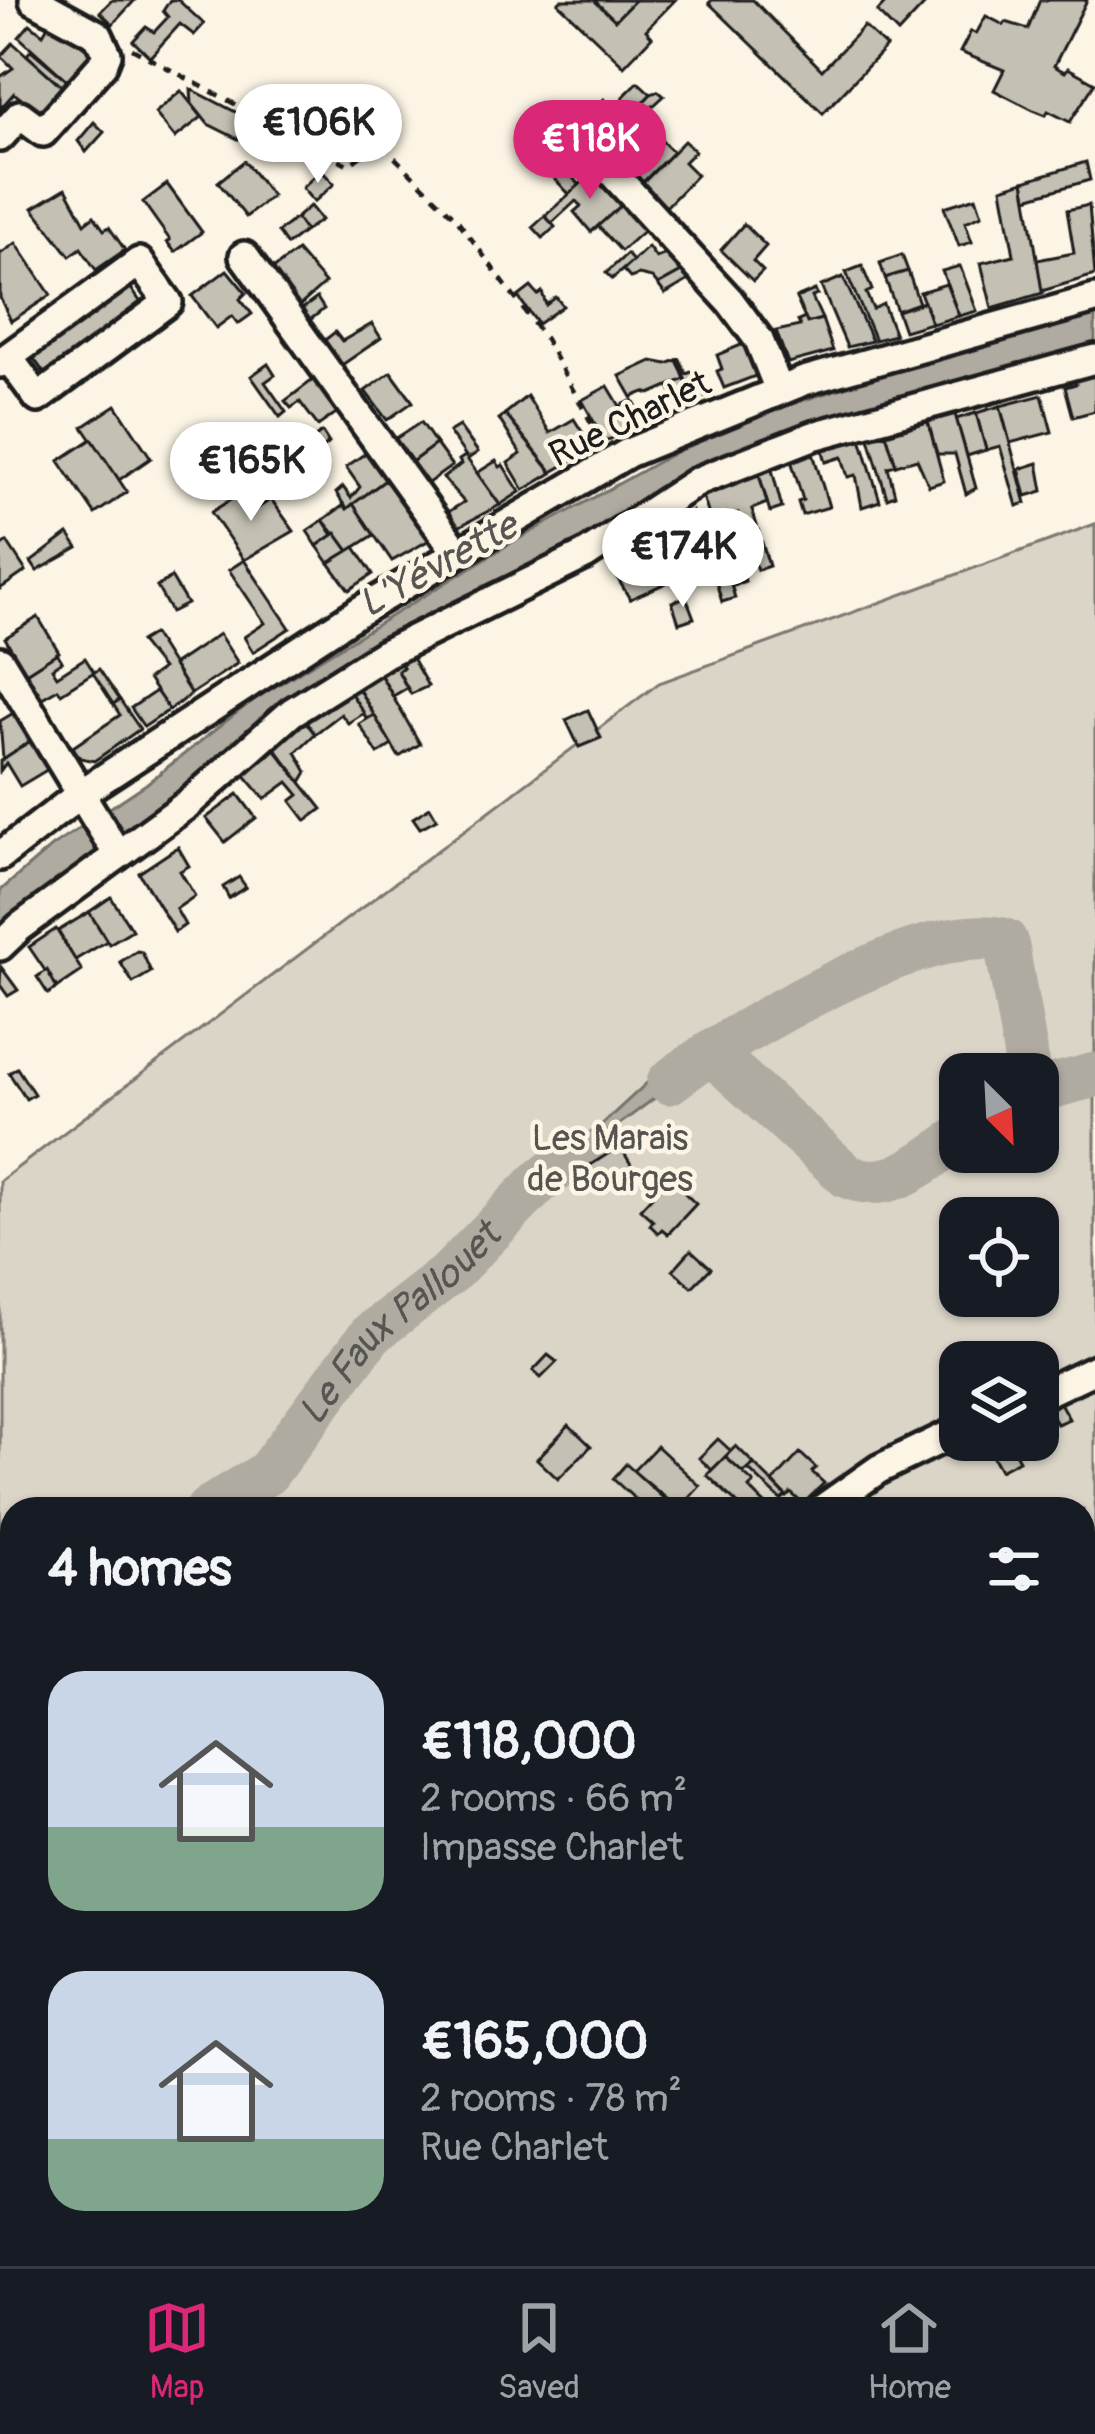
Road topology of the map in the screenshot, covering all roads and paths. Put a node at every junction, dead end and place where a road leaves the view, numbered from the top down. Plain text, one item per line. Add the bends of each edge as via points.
1 (34, 0) edge
2 (120, 42) dead end
3 (573, 130) dead end
4 (0, 136) edge
5 (244, 256) dead end
6 (1095, 299) edge
7 (1095, 359) edge
8 (4, 360) edge
9 (779, 390) junction
10 (612, 462) junction
11 (457, 552) junction
12 (361, 616) junction
13 (382, 651) junction
14 (0, 661) edge
15 (88, 802) junction
16 (116, 850) junction
17 (0, 856) edge
18 (0, 946) edge
19 (1095, 1369) edge
20 (1059, 1386) edge
21 (939, 1440) edge
22 (839, 1497) edge

1 - 4 street via 98,35 107,54 43,132 20,116
2 - 10 path via 349,165 379,142 455,218 545,339
3 - 9 street via 730,301 759,340
5 - 11 street
6 - 9 street, Rue Charlet
7 - 13 street via 813,436 698,482 585,555
8 - 8 street via 38,398 168,302 139,262
9 - 10 street, Rue Charlet
10 - 11 street, Rue Charlet
11 - 12 street, Rue Charlet
12 - 13 street
12 - 15 street, Rue Charlet
13 - 16 street via 292,712 189,803
14 - 15 street
15 - 16 street
15 - 17 street, Rue Charlet
16 - 18 street
19 - 20 street
21 - 22 street

